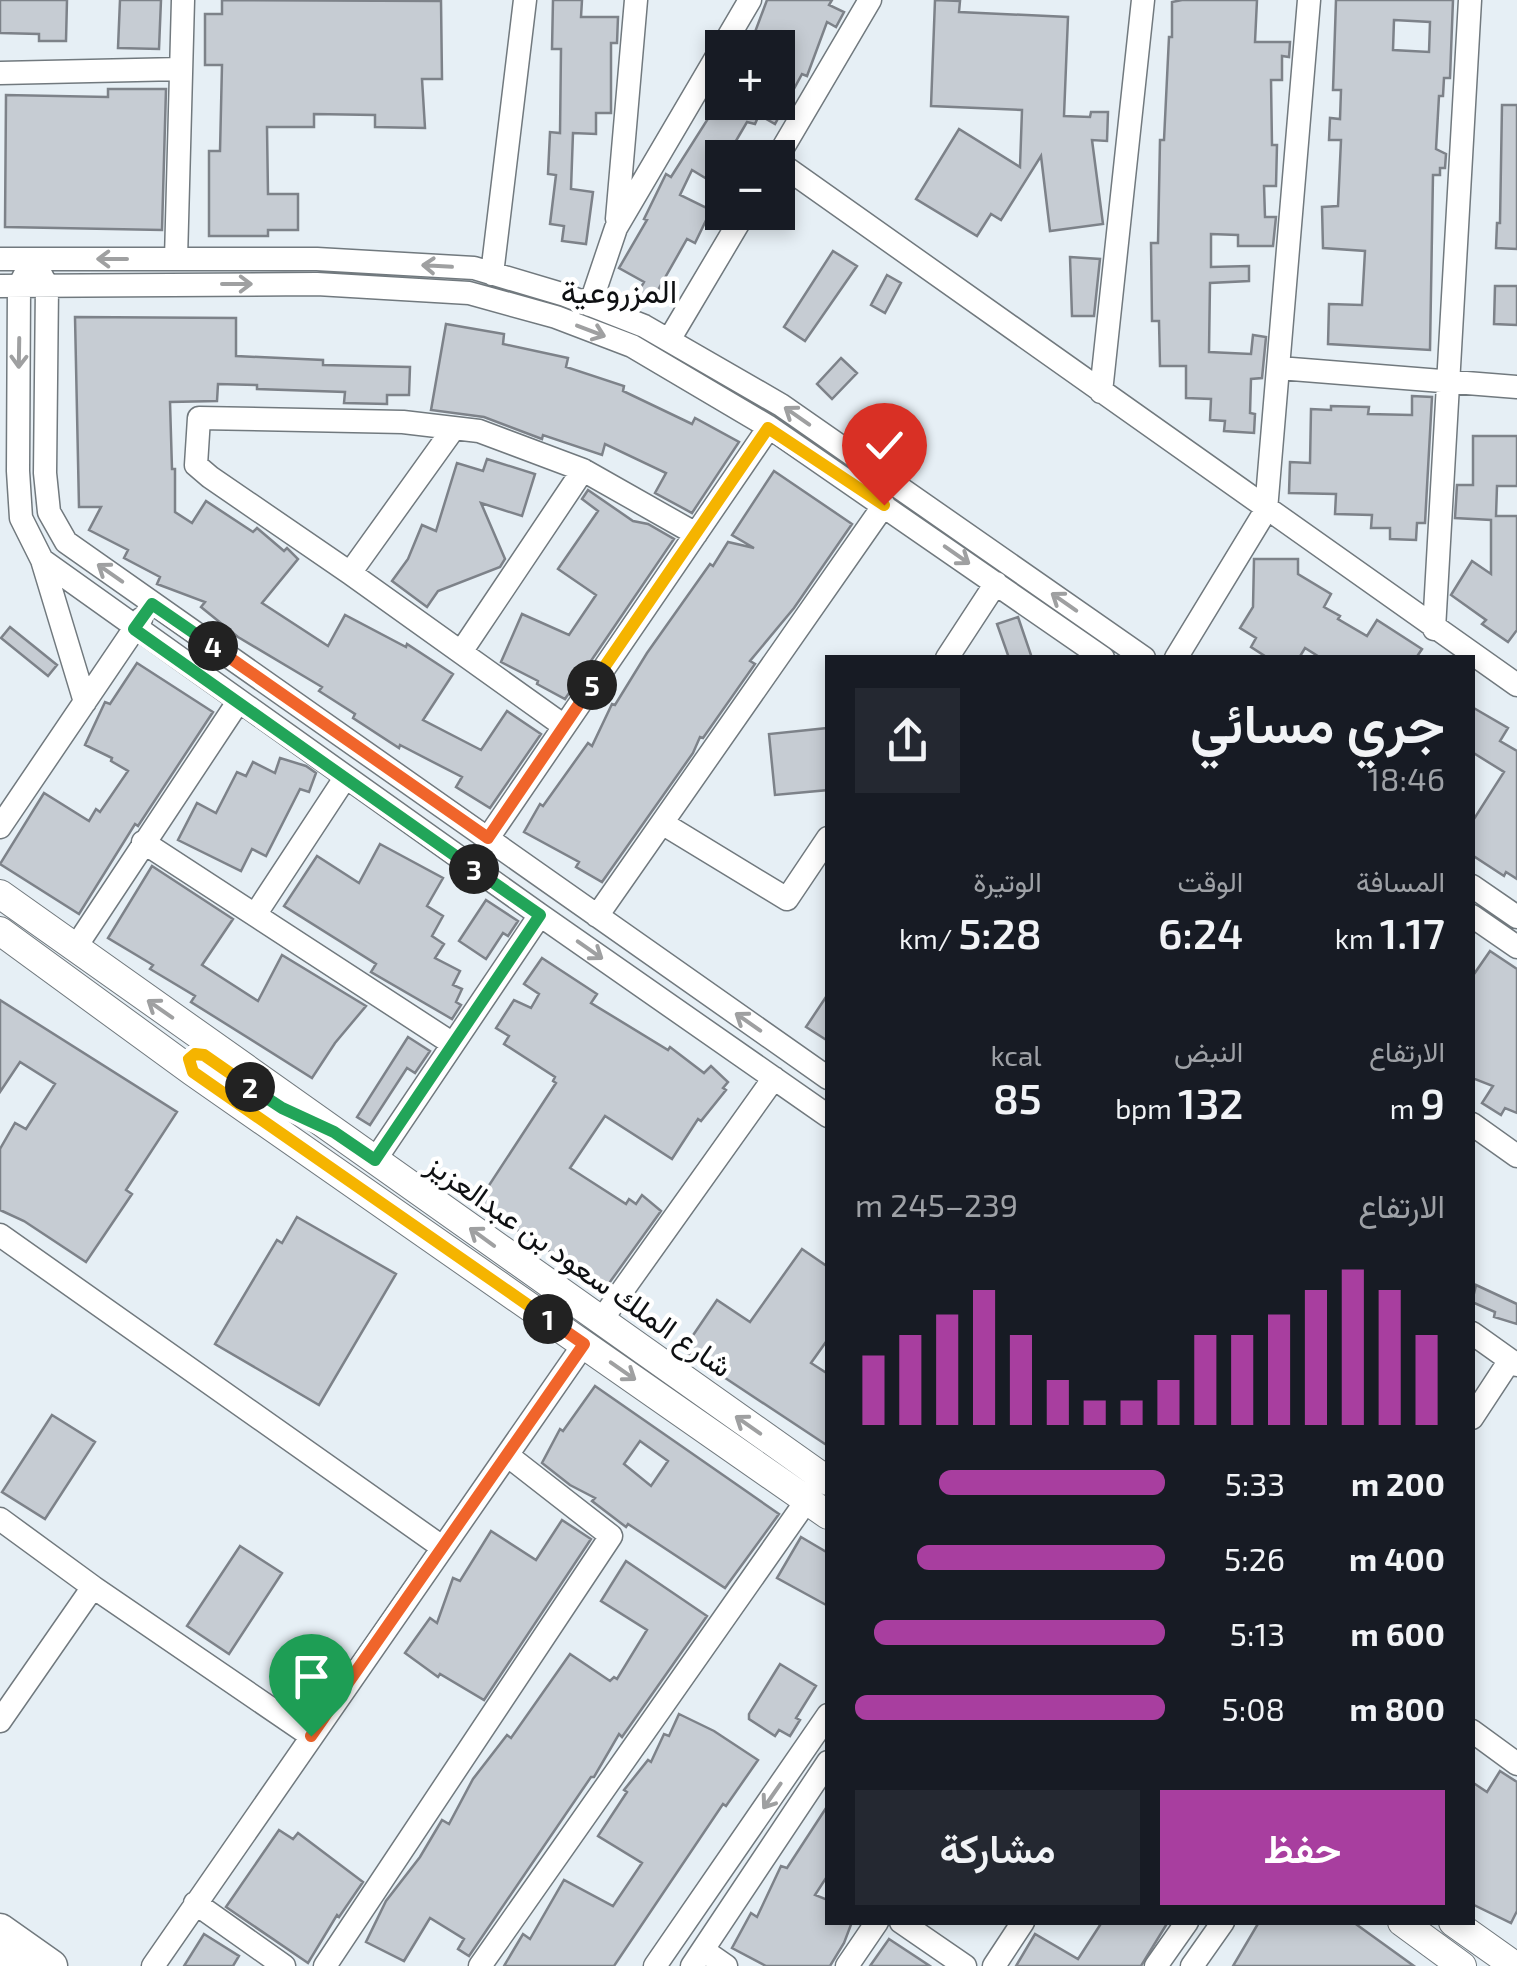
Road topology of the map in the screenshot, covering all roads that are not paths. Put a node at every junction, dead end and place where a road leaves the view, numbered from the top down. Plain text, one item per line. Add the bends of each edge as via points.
1 (183, 0) edge
2 (525, 0) edge
3 (636, 0) edge
4 (750, 0) edge
5 (870, 0) edge
6 (1143, 0) edge
7 (1308, 0) edge
8 (1470, 0) edge
9 (182, 70) junction
10 (0, 73) edge
11 (789, 140) edge
12 (795, 173) edge
13 (616, 228) junction
14 (733, 230) edge
15 (0, 258) edge
16 (33, 259) junction
17 (176, 259) junction
18 (492, 274) junction
19 (10, 286) edge
20 (46, 286) junction
21 (590, 304) junction
22 (669, 340) junction
23 (1280, 368) junction
24 (1448, 383) junction
25 (1517, 387) edge
26 (1101, 392) junction
27 (454, 428) junction
28 (768, 428) junction
29 (583, 470) junction
30 (9, 471) edge
31 (884, 505) junction
32 (1266, 510) junction
33 (696, 534) junction
34 (42, 560) junction
35 (350, 573) junction
36 (996, 583) junction
37 (152, 604) junction
38 (134, 629) junction
39 (1434, 630) junction
40 (461, 652) junction
41 (948, 655) edge
42 (1099, 655) edge
43 (1140, 655) edge
44 (1178, 655) edge
45 (1472, 655) edge
46 (1475, 657) edge
47 (1517, 685) edge
48 (84, 702) junction
49 (238, 702) junction
50 (564, 726) junction
51 (345, 778) junction
52 (2, 822) edge
53 (662, 823) junction
54 (488, 838) junction
55 (143, 842) junction
56 (825, 842) edge
57 (1475, 888) edge
58 (0, 894) edge
59 (256, 915) junction
60 (540, 915) junction
61 (597, 916) junction
62 (1475, 918) edge
63 (1517, 918) edge
64 (0, 932) edge
65 (1517, 947) edge
66 (76, 948) junction
67 (453, 1044) junction
68 (193, 1072) junction
69 (825, 1076) edge
70 (774, 1078) junction
71 (825, 1114) edge
72 (1475, 1127) edge
73 (334, 1132) junction
74 (1517, 1156) edge
75 (375, 1160) junction
76 (0, 1235) edge
77 (592, 1333) junction
78 (1475, 1336) edge
79 (1514, 1363) edge
80 (1475, 1414) edge
81 (507, 1454) junction
82 (821, 1499) edge
83 (0, 1519) edge
84 (442, 1547) junction
85 (93, 1587) junction
86 (825, 1720) edge
87 (0, 1721) edge
88 (1475, 1733) edge
89 (311, 1736) junction
90 (1517, 1764) edge
91 (825, 1766) edge
92 (196, 1903) junction
93 (876, 1925) edge
94 (905, 1925) edge
95 (1021, 1925) edge
96 (1221, 1925) edge
97 (1406, 1925) edge
98 (1459, 1925) edge
99 (1178, 1926) edge
100 (0, 1930) edge
101 (0, 1954) edge
102 (697, 1958) edge
103 (1515, 1962) edge
104 (18, 1966) edge
105 (51, 1966) edge
106 (153, 1966) edge
107 (284, 1966) edge
108 (326, 1966) edge
109 (480, 1966) edge
110 (655, 1966) edge
111 (726, 1966) edge
112 (847, 1966) edge
113 (965, 1966) edge
114 (994, 1966) edge
115 (1156, 1966) edge
116 (1192, 1966) edge
117 (1462, 1966) edge

1 - 9 street
2 - 18 street
3 - 13 street
4 - 13 street
5 - 11 street
6 - 26 street
7 - 23 street
8 - 24 street
9 - 10 street
9 - 17 street
12 - 26 street
13 - 21 street
14 - 22 street
15 - 16 street
17 -> 16 street
16 - 19 street
16 - 20 street
18 -> 17 street via 318,259
18 - 21 street
19 - 20 street
19 -> 30 street
20 -> 28 street via 318,284 469,293 632,346
37 -> 20 street via 66,542 49,512
21 - 22 street
43 -> 22 street via 781,405
23 - 24 street
23 - 32 street
24 - 25 street
24 - 39 street
26 - 32 street
27 - 29 street via 478,430
27 - 35 street
27 - 35 street via 199,418 196,465
28 - 31 street
28 - 33 street
29 - 33 street
29 - 40 street
30 - 34 street via 21,518
31 -> 36 street
31 - 53 street
32 - 39 street
32 - 44 street
33 - 50 street
34 - 38 street
34 - 48 street
35 - 40 street
36 - 41 street
36 - 42 street
37 - 38 street
37 - 54 street
38 - 48 street
38 - 49 street
39 - 45 street
40 - 50 street
46 - 47 street
48 - 52 street
49 - 51 street
49 - 55 street
50 - 54 street
51 - 59 street
51 - 60 street
53 - 56 street via 787,899
53 - 61 street
54 - 61 street
55 - 59 street
55 - 66 street
57 - 63 street
58 - 66 main road, شارع الملك سعود بن عبدالعزيز
59 - 67 street
60 - 67 street
60 -> 70 street
69 -> 61 street
62 - 65 street
64 - 68 main road, شارع الملك سعود بن عبدالعزيز
73 -> 66 main road, شارع الملك سعود بن عبدالعزيز
67 - 75 street
68 - 73 main road via 191,1055 204,1055 282,1108
68 - 77 main road, شارع الملك سعود بن عبدالعزيز
70 - 71 street
70 - 77 street
72 - 74 street
73 - 75 main road, شارع الملك سعود بن عبدالعزيز
77 -> 75 main road, شارع الملك سعود بن عبدالعزيز
76 - 84 street
77 - 81 street
77 - 82 main road, شارع الملك سعود بن عبدالعزيز
78 - 79 street
79 - 80 street
81 - 84 street
81 - 108 street via 611,1536
82 - 109 street
83 - 85 street
84 - 89 street
85 - 87 street
85 - 89 street
86 -> 110 street
88 - 90 street
89 - 92 street
91 - 102 street
92 - 106 street
92 - 107 street
93 - 112 street
94 - 113 street
95 - 114 street
96 - 116 street
97 - 117 main road
98 - 103 main road
99 - 115 street
100 - 105 highway
101 - 104 main road
102 - 111 street

